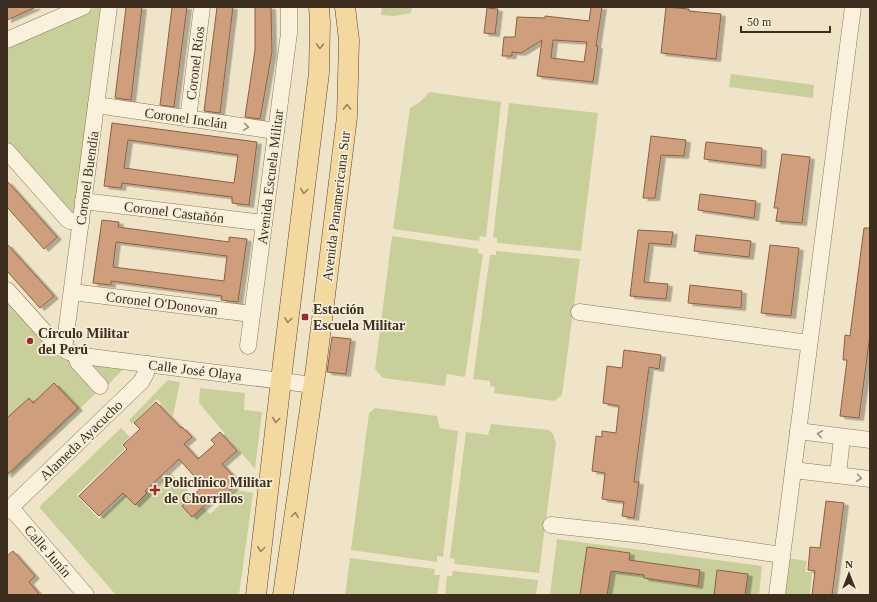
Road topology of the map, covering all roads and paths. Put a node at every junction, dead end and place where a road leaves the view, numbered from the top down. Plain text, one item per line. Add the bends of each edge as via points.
1 (83, 7) edge
2 (108, 7) edge
3 (202, 7) edge
4 (289, 7) edge
5 (319, 7) edge
6 (345, 7) edge
7 (853, 7) edge
8 (7, 40) edge
9 (96, 105) junction
10 (188, 118) junction
11 (276, 131) junction
12 (7, 151) edge
13 (84, 201) junction
14 (81, 222) junction
15 (264, 223) junction
16 (7, 290) edge
17 (72, 292) junction
18 (579, 312) dead end
19 (252, 314) junction
20 (809, 343) junction
21 (248, 346) dead end
22 (70, 351) junction
23 (147, 364) junction
24 (281, 381) junction
25 (313, 385) junction
26 (100, 386) dead end
27 (798, 431) junction
28 (842, 437) junction
29 (870, 440) edge
30 (793, 470) junction
31 (838, 475) junction
32 (870, 479) edge
33 (9, 510) edge
34 (552, 525) dead end
35 (782, 554) junction
36 (86, 595) edge
37 (256, 595) edge
38 (283, 595) edge
39 (777, 595) edge

1 - 8 street
2 - 9 street, Coronel Buendía
3 - 10 street, Coronel Ríos
4 - 11 street, Avenida Escuela Militar via 289,33
5 -> 24 main road via 319,73
25 -> 6 main road, Avenida Panamericana Sur via 347,117 349,40
7 - 20 street
9 - 10 street, Coronel Inclán
9 - 13 street, Coronel Buendía
10 -> 11 street, Coronel Inclán
11 - 15 street, Avenida Escuela Militar
12 - 14 street via 67,219
13 - 14 street, Coronel Buendía
13 - 15 street, Coronel Castañón
14 - 17 street, Coronel Buendía
15 - 19 street, Avenida Escuela Militar
16 - 22 street, Calle José Olaya via 51,339
17 - 19 street, Coronel O'Donovan
17 - 22 street, Coronel Buendía
18 - 20 street
19 - 21 street, Avenida Escuela Militar
20 - 27 street
22 - 23 street, Calle José Olaya via 83,356
22 - 26 street
23 - 24 street, Calle José Olaya
23 - 33 street, Alameda Ayacucho via 141,382
24 - 25 street, Calle José Olaya
24 -> 37 main road
38 -> 25 main road, Avenida Panamericana Sur
28 -> 27 street
27 - 30 street
28 - 29 street
28 - 31 street
30 - 31 street
30 - 35 street
31 -> 32 street
33 - 36 street, Calle Junín
34 - 35 street
35 - 39 street

